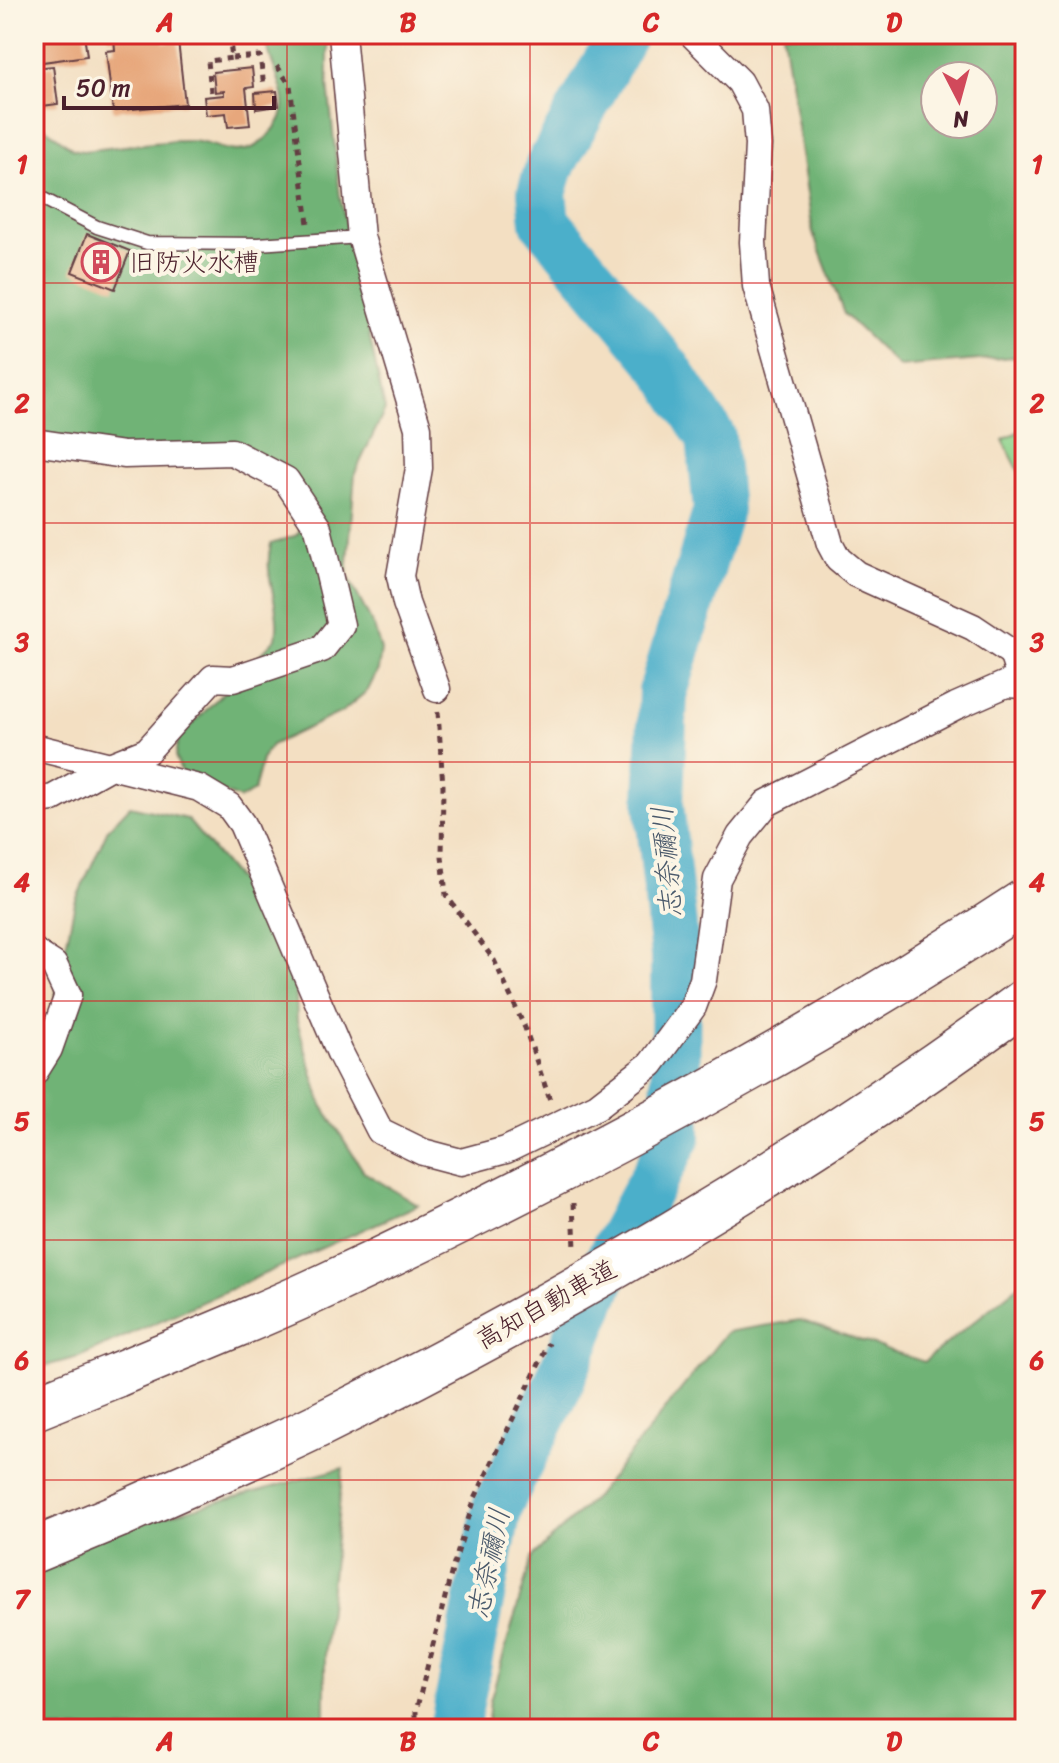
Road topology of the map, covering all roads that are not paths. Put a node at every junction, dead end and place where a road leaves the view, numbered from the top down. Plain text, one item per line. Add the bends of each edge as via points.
1 (342, 34) edge
2 (692, 34) edge
3 (34, 194) edge
4 (361, 237) junction
5 (34, 442) edge
6 (1024, 685) edge
7 (437, 689) road end
8 (34, 747) edge
9 (112, 765) junction
10 (34, 801) edge
11 (1025, 901) edge
12 (34, 952) edge
13 (1025, 1001) edge
14 (34, 1073) edge
15 (34, 1408) edge
16 (35, 1550) edge

1 - 4 street
2 - 6 street via 740,82 755,110 756,286 807,456 820,519 834,552 856,574 973,627 1012,653
3 - 4 lane via 97,227 147,243
4 - 7 street via 418,428 419,468 400,576
5 - 9 street via 124,455 232,452 286,480 318,528 341,625 322,649 233,679 213,678 147,751
6 - 9 street via 1006,684 956,706 767,803 740,836 717,879 703,980 693,1007 651,1064 597,1106 506,1150 461,1162 423,1152 380,1131 340,1053 242,824 229,806 199,788
8 - 9 street
9 - 10 street via 53,798
11 - 15 highway, bridge via 786,1048 540,1181 326,1285
12 - 14 street via 54,965 68,995 49,1049
13 - 16 highway, 高知自動車道, bridge via 728,1200 528,1317 319,1425

